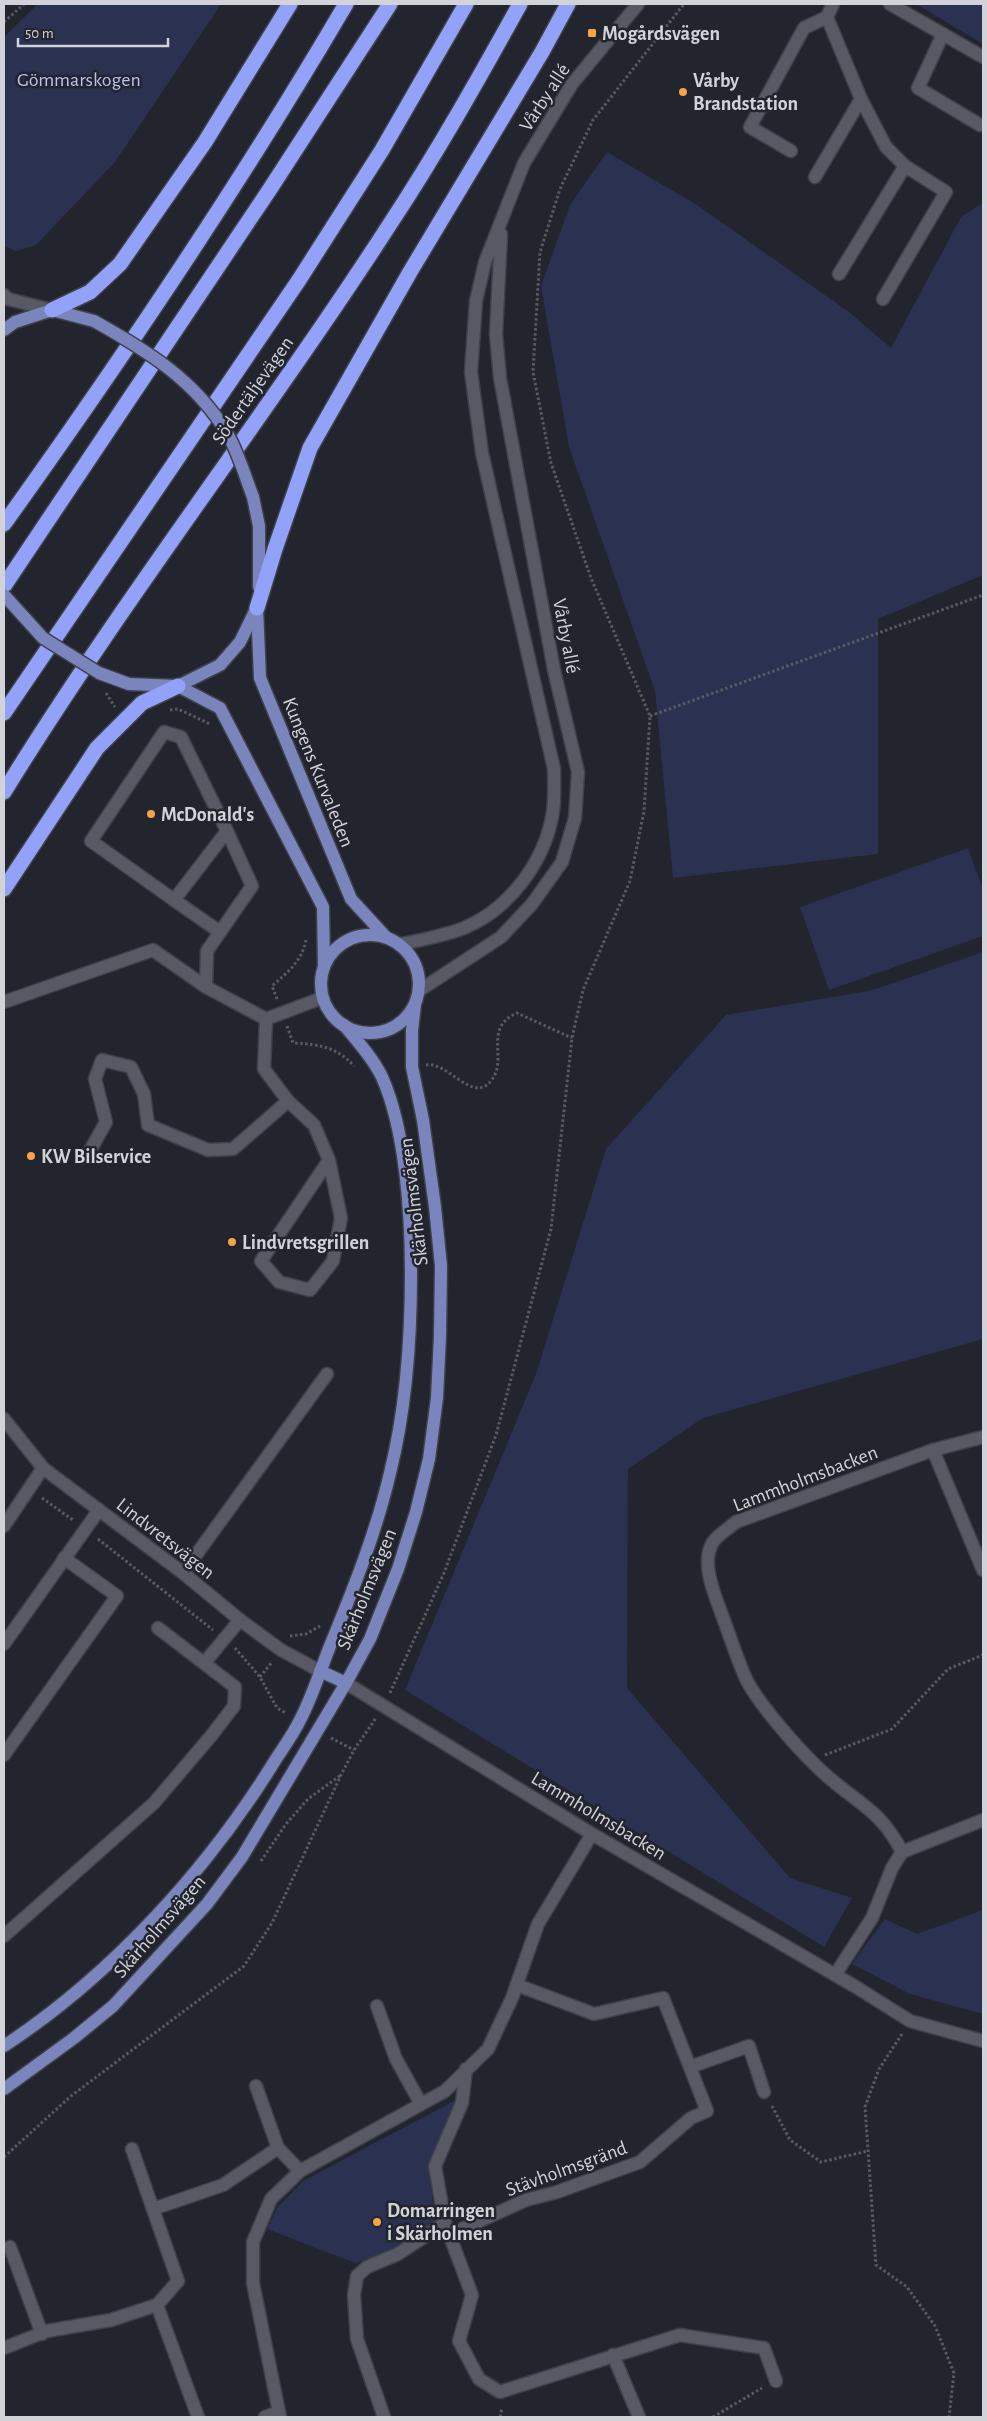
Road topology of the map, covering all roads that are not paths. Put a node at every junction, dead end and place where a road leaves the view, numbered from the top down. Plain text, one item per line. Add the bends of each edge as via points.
1 (290, 4) edge
2 (346, 4) edge
3 (390, 4) edge
4 (466, 4) edge
5 (520, 4) edge
6 (568, 4) edge
7 (638, 4) edge
8 (834, 4) edge
9 (890, 4) edge
10 (827, 16) junction
11 (943, 34) junction
12 (983, 57) edge
13 (861, 99) junction
14 (980, 125) dead end
15 (791, 151) dead end
16 (905, 166) junction
17 (815, 177) dead end
18 (502, 224) junction
19 (839, 274) dead end
20 (4, 295) edge
21 (883, 299) dead end
22 (52, 310) junction
23 (4, 330) edge
24 (4, 524) edge
25 (4, 586) edge
26 (4, 595) edge
27 (257, 608) junction
28 (178, 686) junction
29 (4, 713) edge
30 (4, 792) edge
31 (227, 831) junction
32 (4, 889) edge
33 (174, 900) junction
34 (220, 932) junction
35 (385, 936) junction
36 (401, 944) junction
37 (324, 967) junction
38 (206, 987) junction
39 (420, 990) junction
40 (322, 998) junction
41 (4, 1002) edge
42 (415, 1004) junction
43 (266, 1019) junction
44 (344, 1025) junction
45 (288, 1101) junction
46 (87, 1156) dead end
47 (329, 1160) junction
48 (327, 1374) dead end
49 (4, 1419) edge
50 (983, 1437) edge
51 (933, 1450) junction
52 (43, 1468) junction
53 (98, 1510) junction
54 (4, 1526) edge
55 (64, 1558) junction
56 (983, 1570) edge
57 (183, 1573) junction
58 (240, 1620) junction
59 (158, 1628) dead end
60 (4, 1644) edge
61 (205, 1662) junction
62 (320, 1671) junction
63 (346, 1683) junction
64 (4, 1755) edge
65 (983, 1820) edge
66 (592, 1834) junction
67 (902, 1852) junction
68 (4, 1936) edge
69 (835, 1974) junction
70 (517, 1986) junction
71 (377, 2006) dead end
72 (983, 2041) edge
73 (4, 2046) edge
74 (690, 2066) junction
75 (466, 2069) junction
76 (256, 2086) dead end
77 (4, 2089) edge
78 (764, 2092) road end
79 (421, 2104) junction
80 (278, 2148) junction
81 (132, 2149) dead end
82 (300, 2171) junction
83 (153, 2209) junction
84 (448, 2229) junction
85 (10, 2247) dead end
86 (157, 2305) junction
87 (42, 2334) junction
88 (4, 2348) edge
89 (613, 2355) junction
90 (776, 2381) road end
91 (279, 2415) edge
92 (198, 2417) edge
93 (265, 2417) edge
94 (384, 2417) edge
95 (639, 2417) edge

1 - 22 highway via 205,142 120,264 90,292
2 - 24 highway via 236,186
3 - 25 highway
4 - 29 highway via 382,150 299,280
5 - 30 highway, Södertäljevägen via 390,225 122,610
6 - 27 highway via 310,448
7 - 18 street, Vårby allé via 567,92 524,163
8 - 10 street
9 - 11 street
10 - 13 street
10 - 15 street via 804,28 750,127
11 - 12 street
11 - 14 street via 918,88
13 - 16 street via 886,147
13 - 17 street
16 - 19 street
16 - 21 street via 946,192
18 - 36 street, Vårby allé via 485,262 476,301 471,372 482,453 554,769 553,812 546,840 536,860 520,886 503,903 465,927
18 - 39 street, Vårby allé via 496,334 500,378 554,670 578,772 575,818 562,862 532,904 501,937
20 - 22 street via 8,299
22 - 23 main road via 15,322
22 - 27 main road, bridge via 94,321 144,349 176,373 206,404 227,434 253,497 259,526 261,564
26 - 28 main road, bridge via 44,638 99,673 129,684
27 - 28 main road via 240,642 220,664
27 - 35 main road, Kungens Kurvaleden via 260,678 351,899
28 - 32 highway via 142,703 97,748
28 - 37 main road via 220,708 323,907
31 - 33 street
31 - 33 street via 181,737 164,732 91,841
31 - 34 street via 252,886
33 - 34 street
34 - 38 street via 207,951
35 - 36 main road
35 - 37 main road via 367,934 350,939 334,950
36 - 39 main road via 416,965
37 - 40 main road via 320,982
38 - 41 street via 153,950
38 - 43 street
39 - 42 main road
40 - 43 street
40 - 44 main road via 330,1014
42 - 44 main road via 408,1016 384,1031 364,1032
42 - 63 main road, Skärholmsvägen via 412,1067 428,1159 441,1266 437,1398 429,1460 398,1569 370,1639
43 - 45 street via 264,1069
44 - 62 main road, Skärholmsvägen via 381,1076 391,1104 408,1198 411,1308 400,1425 390,1474 352,1592
45 - 46 street via 233,1149 208,1150 148,1125 144,1094 131,1067 102,1060 95,1079 106,1122
45 - 47 street via 314,1125
47 - 47 street via 341,1218 333,1261 310,1290 279,1282 261,1262
48 - 57 street
49 - 52 street, Lindvretsvägen
50 - 51 street, Lammholmsbacken
51 - 56 street
51 - 67 street, Lammholmsbacken via 736,1522 713,1542 708,1563 713,1589 757,1697 810,1760 879,1816 893,1833
52 - 53 street, Lindvretsvägen
52 - 54 street
53 - 55 street
53 - 57 street, Lindvretsvägen
55 - 60 street
55 - 64 street via 117,1596
57 - 58 street, Lindvretsvägen
58 - 61 street
58 - 62 street, Lindvretsvägen via 282,1650
59 - 61 street
61 - 68 street via 235,1687 234,1706 154,1803
62 - 63 main road
62 - 73 main road, Skärholmsvägen via 300,1722 251,1800 214,1850 129,1943 67,1999
63 - 66 street, Lammholmsbacken
63 - 77 main road, Skärholmsvägen via 242,1857 207,1904 113,2006
65 - 67 street
66 - 69 street, Lammholmsbacken
66 - 70 street via 538,1924
67 - 69 street via 872,1918
69 - 72 street, Lammholmsbacken via 910,2021
70 - 74 street, Stävholmsgränd via 594,2014 663,1998
70 - 75 street via 488,2049
71 - 79 street via 396,2059
74 - 78 street via 749,2046
74 - 84 street, Stävholmsgränd via 707,2111 691,2118 640,2162
75 - 79 street via 445,2091
75 - 84 street via 462,2103 435,2166
76 - 80 street
79 - 82 street
80 - 82 street
80 - 83 street via 223,2185
81 - 83 street
82 - 91 street via 271,2199 253,2242 253,2283
83 - 86 street via 178,2281
84 - 89 street via 472,2295 459,2341 479,2379 500,2392
84 - 94 street, Stävholmsgränd via 367,2267 357,2276 354,2295 357,2339
85 - 87 street
86 - 87 street via 111,2320
86 - 92 street
87 - 88 street
89 - 90 street via 680,2335 764,2348
89 - 95 street
91 - 93 street

